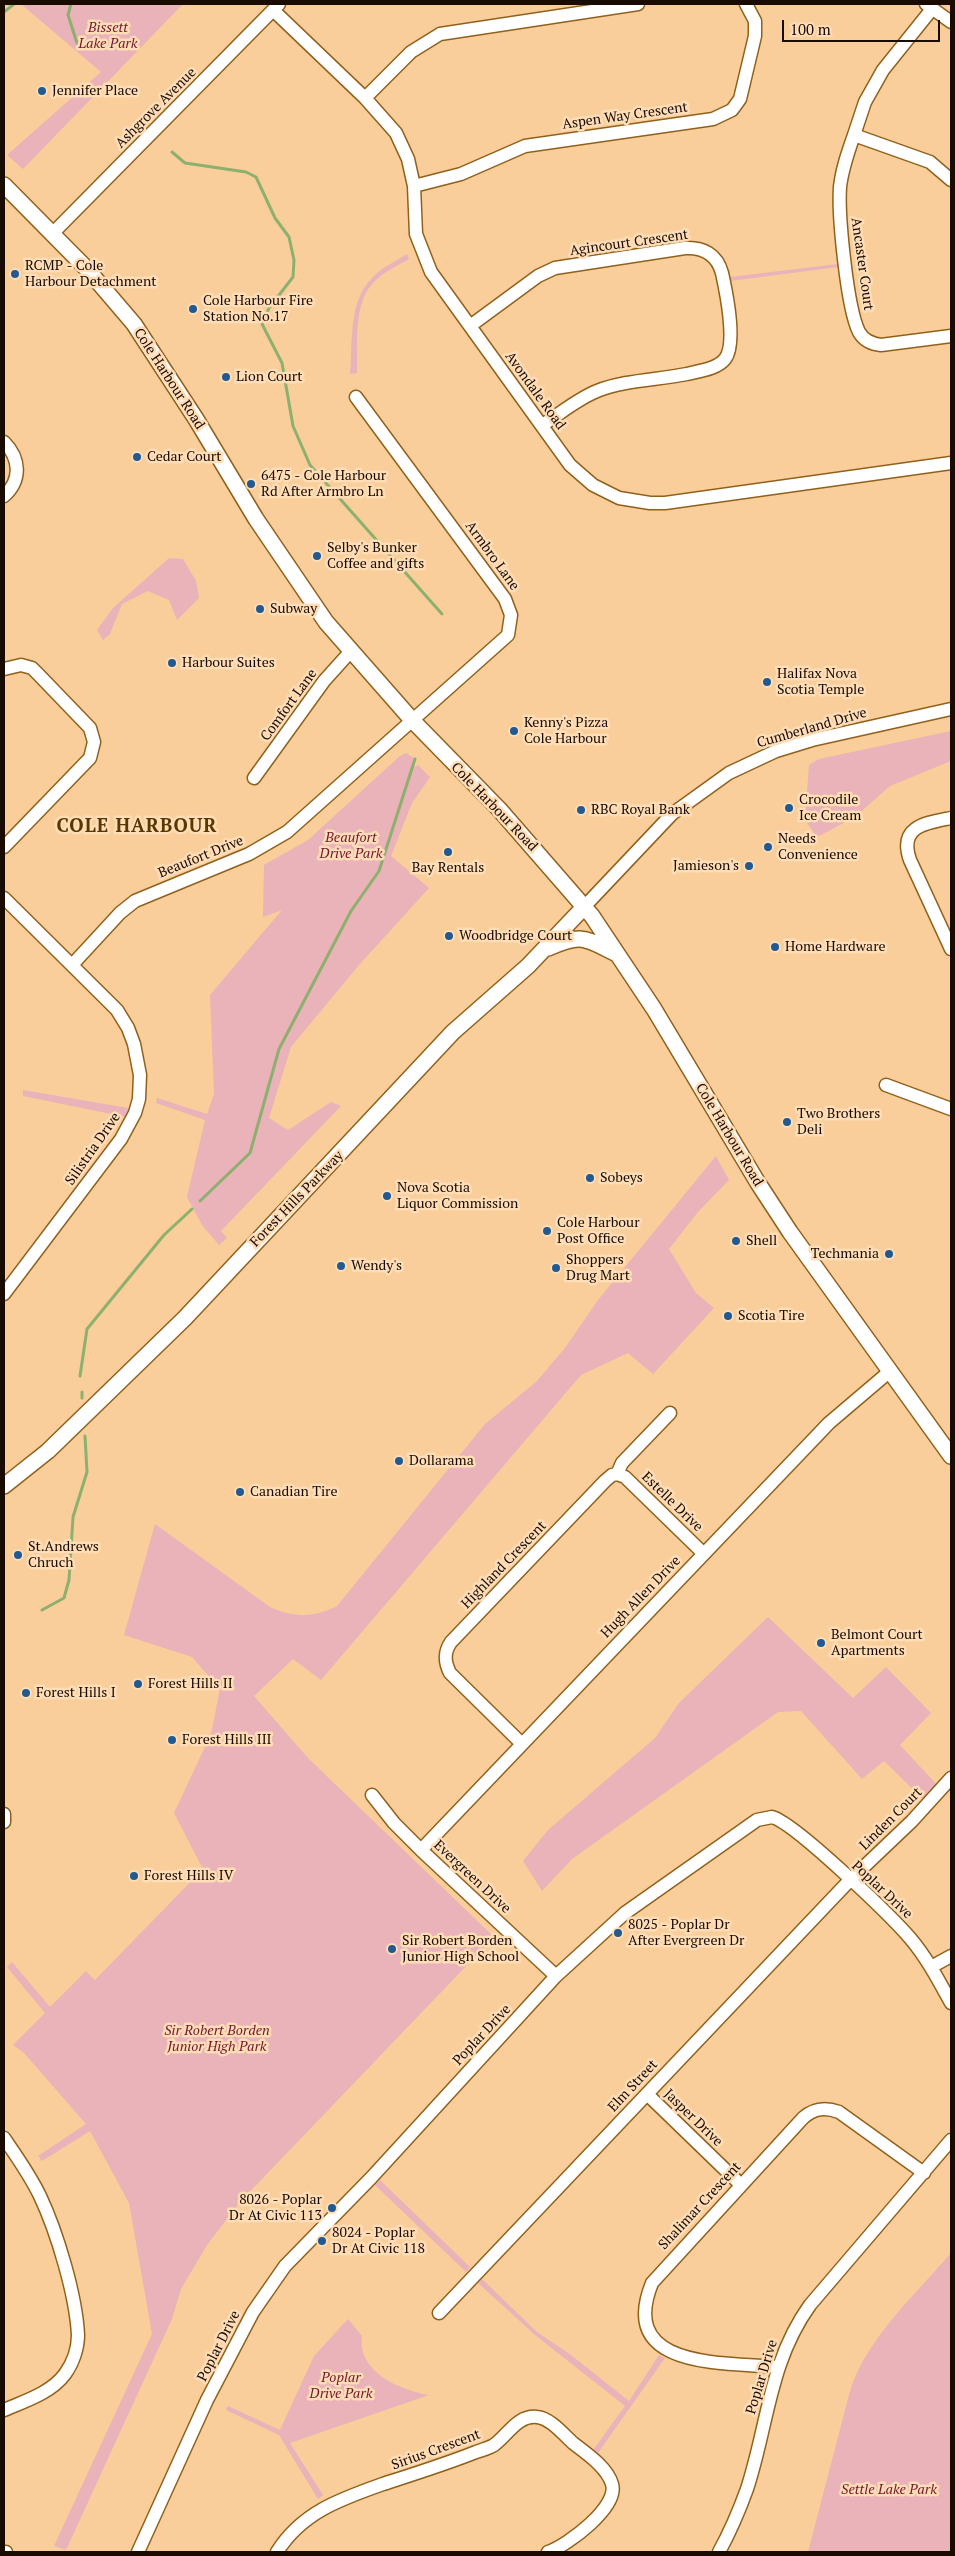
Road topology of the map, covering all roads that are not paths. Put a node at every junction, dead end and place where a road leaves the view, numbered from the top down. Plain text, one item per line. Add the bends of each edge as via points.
1 (638, 4) edge
2 (746, 4) edge
3 (929, 6) edge
4 (276, 7) edge
5 (951, 22) edge
6 (365, 98) junction
7 (854, 135) junction
8 (951, 180) edge
9 (4, 185) edge
10 (414, 186) junction
11 (52, 234) junction
12 (470, 326) junction
13 (951, 336) edge
14 (356, 397) dead end
15 (542, 425) junction
16 (4, 442) edge
17 (951, 463) edge
18 (4, 496) edge
19 (351, 651) junction
20 (4, 669) edge
21 (951, 709) edge
22 (412, 720) junction
23 (254, 778) dead end
24 (951, 818) edge
25 (4, 847) edge
26 (4, 898) edge
27 (585, 906) junction
28 (951, 949) edge
29 (544, 950) junction
30 (618, 955) junction
31 (72, 965) junction
32 (886, 1085) dead end
33 (951, 1109) edge
34 (4, 1294) edge
35 (890, 1372) junction
36 (670, 1413) dead end
37 (951, 1456) edge
38 (617, 1474) junction
39 (4, 1486) edge
40 (704, 1554) junction
41 (521, 1744) junction
42 (951, 1778) edge
43 (372, 1795) dead end
44 (4, 1814) edge
45 (4, 1822) edge
46 (421, 1850) junction
47 (850, 1880) junction
48 (951, 1956) edge
49 (931, 1967) junction
50 (556, 1976) junction
51 (951, 2003) edge
52 (647, 2094) junction
53 (4, 2138) edge
54 (951, 2140) edge
55 (924, 2173) junction
56 (740, 2184) junction
57 (439, 2313) dead end
58 (778, 2367) junction
59 (4, 2410) edge
60 (138, 2552) edge
61 (277, 2552) edge
62 (548, 2552) edge
63 (719, 2552) edge

1 - 6 street via 440,34 411,52
2 - 10 street, Aspen Way Crescent via 755,21 755,36 740,99 728,113 713,119 525,146 461,174
3 - 5 street
3 - 7 street, Ancaster Court via 883,70
4 - 6 street, Avondale Road
4 - 11 street, Ashgrove Avenue
6 - 10 street, Avondale Road via 400,139
7 - 8 street via 930,162
7 - 13 street, Ancaster Court via 842,174 840,200 852,308 859,332 866,340 881,345
9 - 11 main road, Cole Harbour Road
10 - 12 street, Avondale Road via 414,224 421,251 431,272
11 - 19 main road, Cole Harbour Road via 134,324 308,598
12 - 15 street, Avondale Road
12 - 15 street, Agincourt Crescent via 538,276 555,268 689,248 708,252 716,259 722,272 730,334 730,350 722,361 698,371 614,385 598,391
14 - 22 street, Armbro Lane via 505,599 511,615 510,631 502,642
15 - 17 street, Avondale Road via 570,464 593,485 619,498 650,503
16 - 18 street via 13,451 17,467 14,482
19 - 22 main road, Cole Harbour Road
19 - 23 street, Comfort Lane via 324,681
20 - 25 street via 17,665 32,668 88,725 94,742 90,758
21 - 27 street, Cumberland Drive via 812,740 768,754 730,773 672,814
22 - 27 main road, Cole Harbour Road via 499,809
22 - 31 street, Beaufort Drive via 287,832 251,854 134,901
24 - 28 street via 918,826 906,847
26 - 31 street, Silistria Drive
27 - 29 main road, Forest Hills Parkway
27 - 30 main road, Cole Harbour Road
29 - 30 main road via 574,938 588,939
29 - 39 main road, Forest Hills Parkway via 454,1032 185,1318 48,1451
30 - 35 main road, Cole Harbour Road via 758,1183
31 - 34 street, Silistria Drive via 117,1010 128,1028 140,1076 139,1100 116,1146
32 - 33 street
35 - 37 main road, Cole Harbour Road
35 - 40 street, Hugh Allen Drive via 828,1422
36 - 38 street, Highland Crescent via 622,1463
38 - 40 street, Estelle Drive via 625,1477
38 - 41 street, Highland Crescent via 604,1481 446,1650 445,1661 450,1673
40 - 41 street, Hugh Allen Drive
41 - 46 street, Hugh Allen Drive
42 - 47 street, Linden Court via 912,1821
43 - 46 street, Evergreen Drive
44 - 45 street
46 - 50 street, Evergreen Drive
47 - 49 street, Poplar Drive via 896,1922
47 - 50 street, Poplar Drive via 793,1829 776,1818 760,1819 625,1912
47 - 52 street, Elm Street
48 - 49 street
49 - 51 street, Poplar Drive
50 - 60 street, Poplar Drive via 268,2288 208,2400
52 - 56 street, Jasper Drive
52 - 57 street, Elm Street
53 - 59 street via 23,2164 46,2210 65,2268 78,2334 74,2358 62,2377 42,2392
54 - 55 street, Poplar Drive
55 - 56 street, Shalimar Crescent via 844,2115 818,2109 802,2118
55 - 58 street, Poplar Drive via 810,2306 790,2335
56 - 58 street, Shalimar Crescent via 652,2283 646,2298 645,2323 655,2341 676,2356
58 - 63 street, Poplar Drive via 747,2488
61 - 62 street, Sirius Crescent via 297,2526 326,2506 477,2452 493,2445 520,2420 530,2417 548,2421 570,2439 608,2475 613,2486 612,2496 600,2514 578,2534

